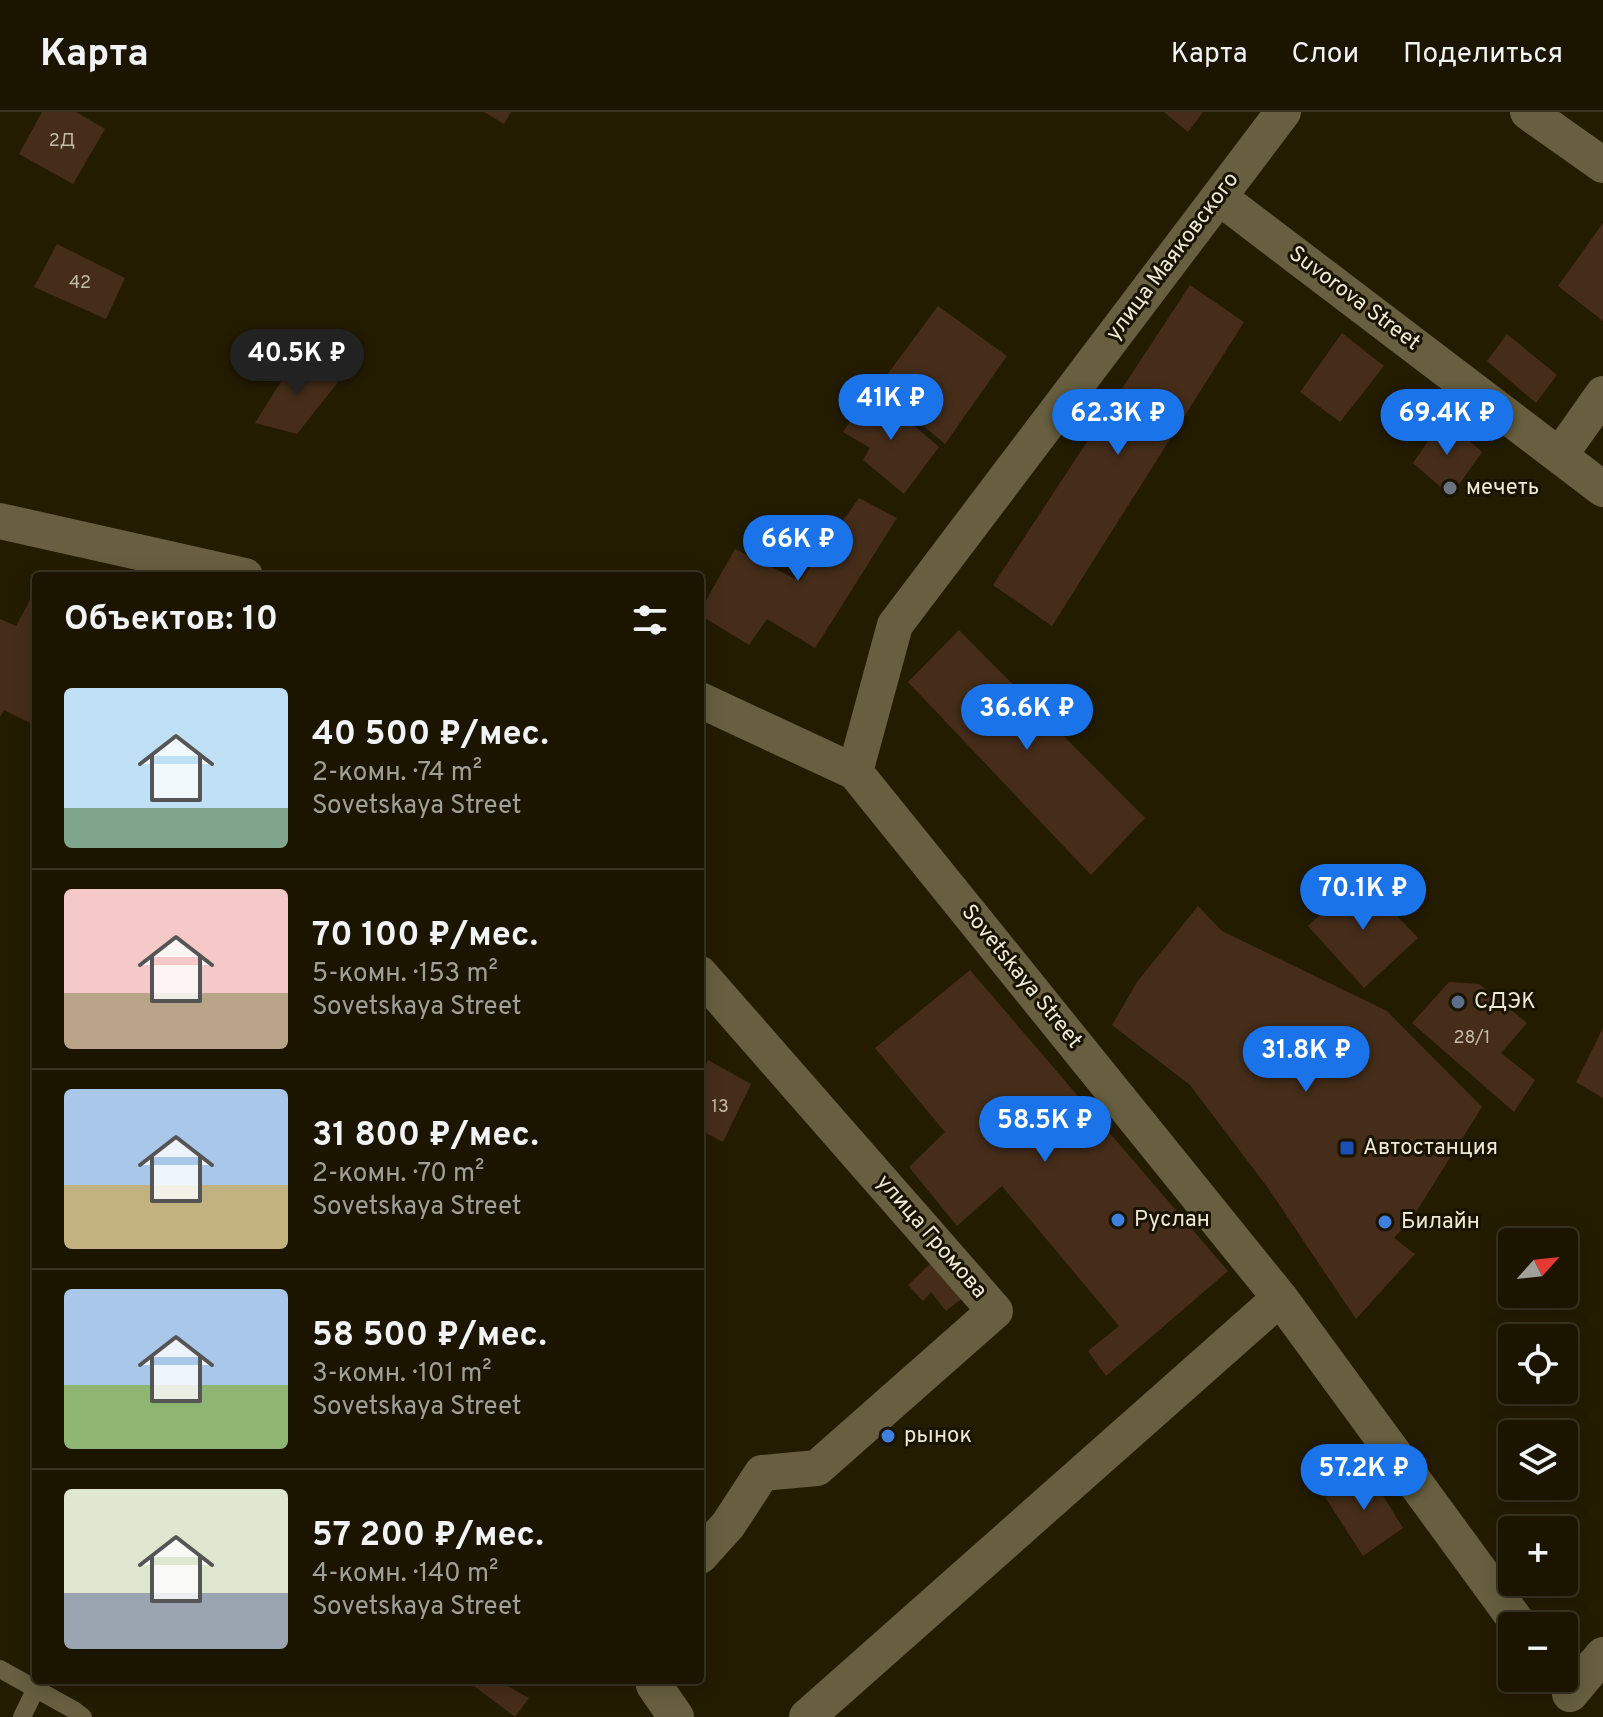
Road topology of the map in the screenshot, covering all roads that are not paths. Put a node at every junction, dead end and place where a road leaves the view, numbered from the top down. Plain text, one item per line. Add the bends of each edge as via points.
1 (1283, 112) edge
2 (1528, 112) edge
3 (1603, 165) edge
4 (1219, 197) junction
5 (1603, 394) edge
6 (1560, 455) junction
7 (1603, 489) edge
8 (0, 521) edge
9 (227, 572) edge
10 (704, 702) edge
11 (855, 772) junction
12 (704, 979) edge
13 (1280, 1298) junction
14 (704, 1552) edge
15 (1510, 1612) edge
16 (1603, 1655) edge
17 (0, 1669) edge
18 (32, 1682) edge
19 (38, 1684) edge
20 (654, 1684) edge
21 (1572, 1696) edge
22 (22, 1717) edge
23 (83, 1717) edge
24 (676, 1717) edge
25 (807, 1717) edge

1 - 4 street, улица Маяковского
2 - 3 street
4 - 6 street, Suvorova Street
4 - 11 street, улица Маяковского via 895,625
5 - 6 street
6 - 7 street, Suvorova Street
8 - 9 street
10 - 11 street, Sovetskaya Street
11 - 13 street, Sovetskaya Street
12 - 14 street, улица Громова via 995,1311 817,1468 762,1473
13 - 15 street, Sovetskaya Street
13 - 25 street
16 - 21 street
17 - 18 lane
19 - 22 lane
19 - 23 lane
20 - 24 street

